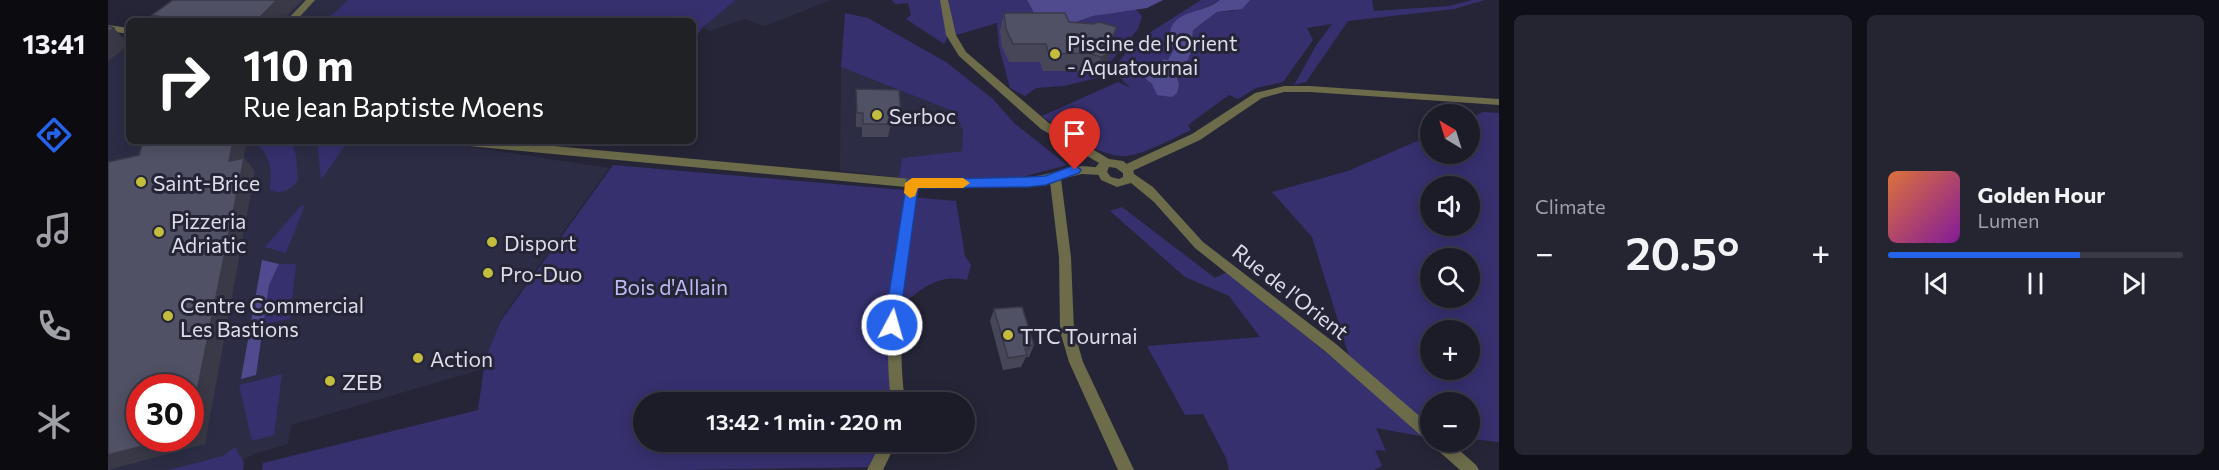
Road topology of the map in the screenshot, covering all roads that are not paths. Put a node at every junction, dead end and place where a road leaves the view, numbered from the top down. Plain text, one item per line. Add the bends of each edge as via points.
1 (311, 0) edge
2 (944, 0) edge
3 (294, 18) edge
4 (108, 28) edge
5 (126, 31) edge
6 (1499, 102) edge
7 (490, 144) edge
8 (1104, 167) junction
9 (1128, 172) junction
10 (1055, 178) junction
11 (912, 183) junction
12 (896, 392) edge
13 (1420, 425) edge
14 (884, 452) edge
15 (1450, 452) edge
16 (875, 470) edge
17 (1126, 470) edge
18 (1471, 470) edge

1 - 3 street
2 - 8 street via 951,35 962,54 1045,126
4 - 5 street
6 - 9 street via 1278,90 1259,95 1196,137
7 - 11 street
8 - 9 street via 1119,164
8 - 9 street via 1106,179 1117,183 1124,182
8 - 10 street via 1080,168
9 - 13 street, Rue de l'Orient via 1199,245 1331,348
10 - 11 street via 1028,182
10 - 17 street via 1063,228 1067,331 1076,362
11 - 12 street via 892,325
14 - 16 street
15 - 18 street

